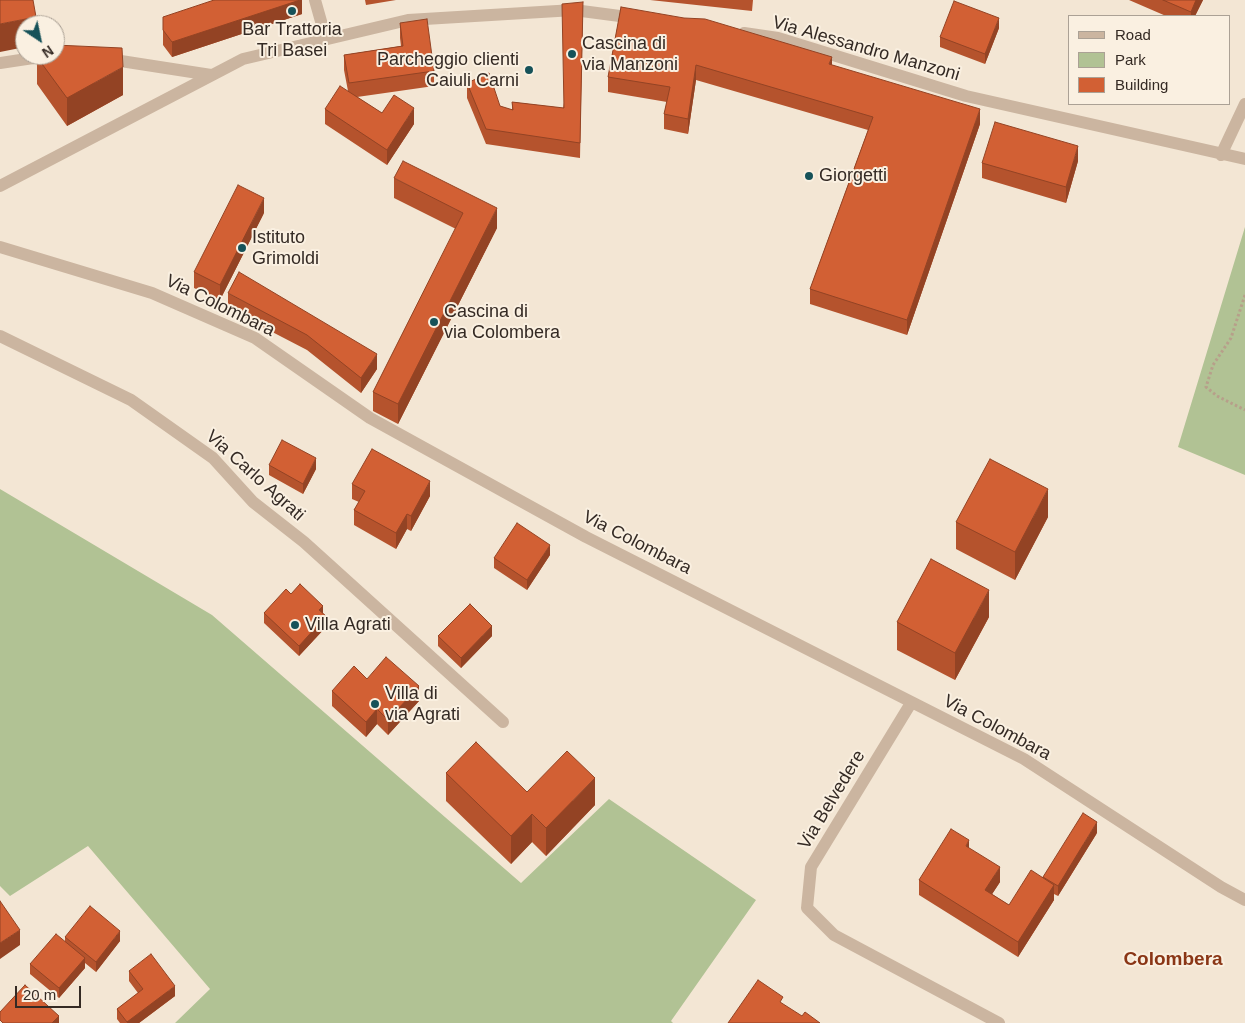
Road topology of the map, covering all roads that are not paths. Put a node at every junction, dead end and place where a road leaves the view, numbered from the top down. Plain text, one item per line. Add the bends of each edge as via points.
1 (315, 0) edge
2 (576, 5) edge
3 (652, 21) edge
4 (729, 31) edge
5 (326, 39) junction
6 (95, 58) edge
7 (15, 60) edge
8 (0, 62) edge
9 (211, 75) junction
10 (1245, 104) edge
11 (1221, 155) junction
12 (1245, 159) edge
13 (0, 186) edge
14 (0, 247) edge
15 (0, 336) edge
16 (911, 703) junction
17 (503, 722) dead end
18 (1245, 900) edge
19 (998, 1023) edge

1 - 5 street
2 - 3 street
2 - 5 street via 408,20
4 - 11 street, Via Alessandro Manzoni via 778,38 966,96
5 - 9 street via 243,59
6 - 9 street
7 - 8 street
9 - 13 street
10 - 11 street
11 - 12 street, Via Alessandro Manzoni
14 - 16 street, Via Colombara via 152,293 255,338 370,418 586,537
15 - 17 street, Via Carlo Agrati via 131,400 213,458 253,502 304,542
16 - 18 street, Via Colombara via 1024,759
16 - 19 street, Via Belvedere via 811,867 807,908 834,935

